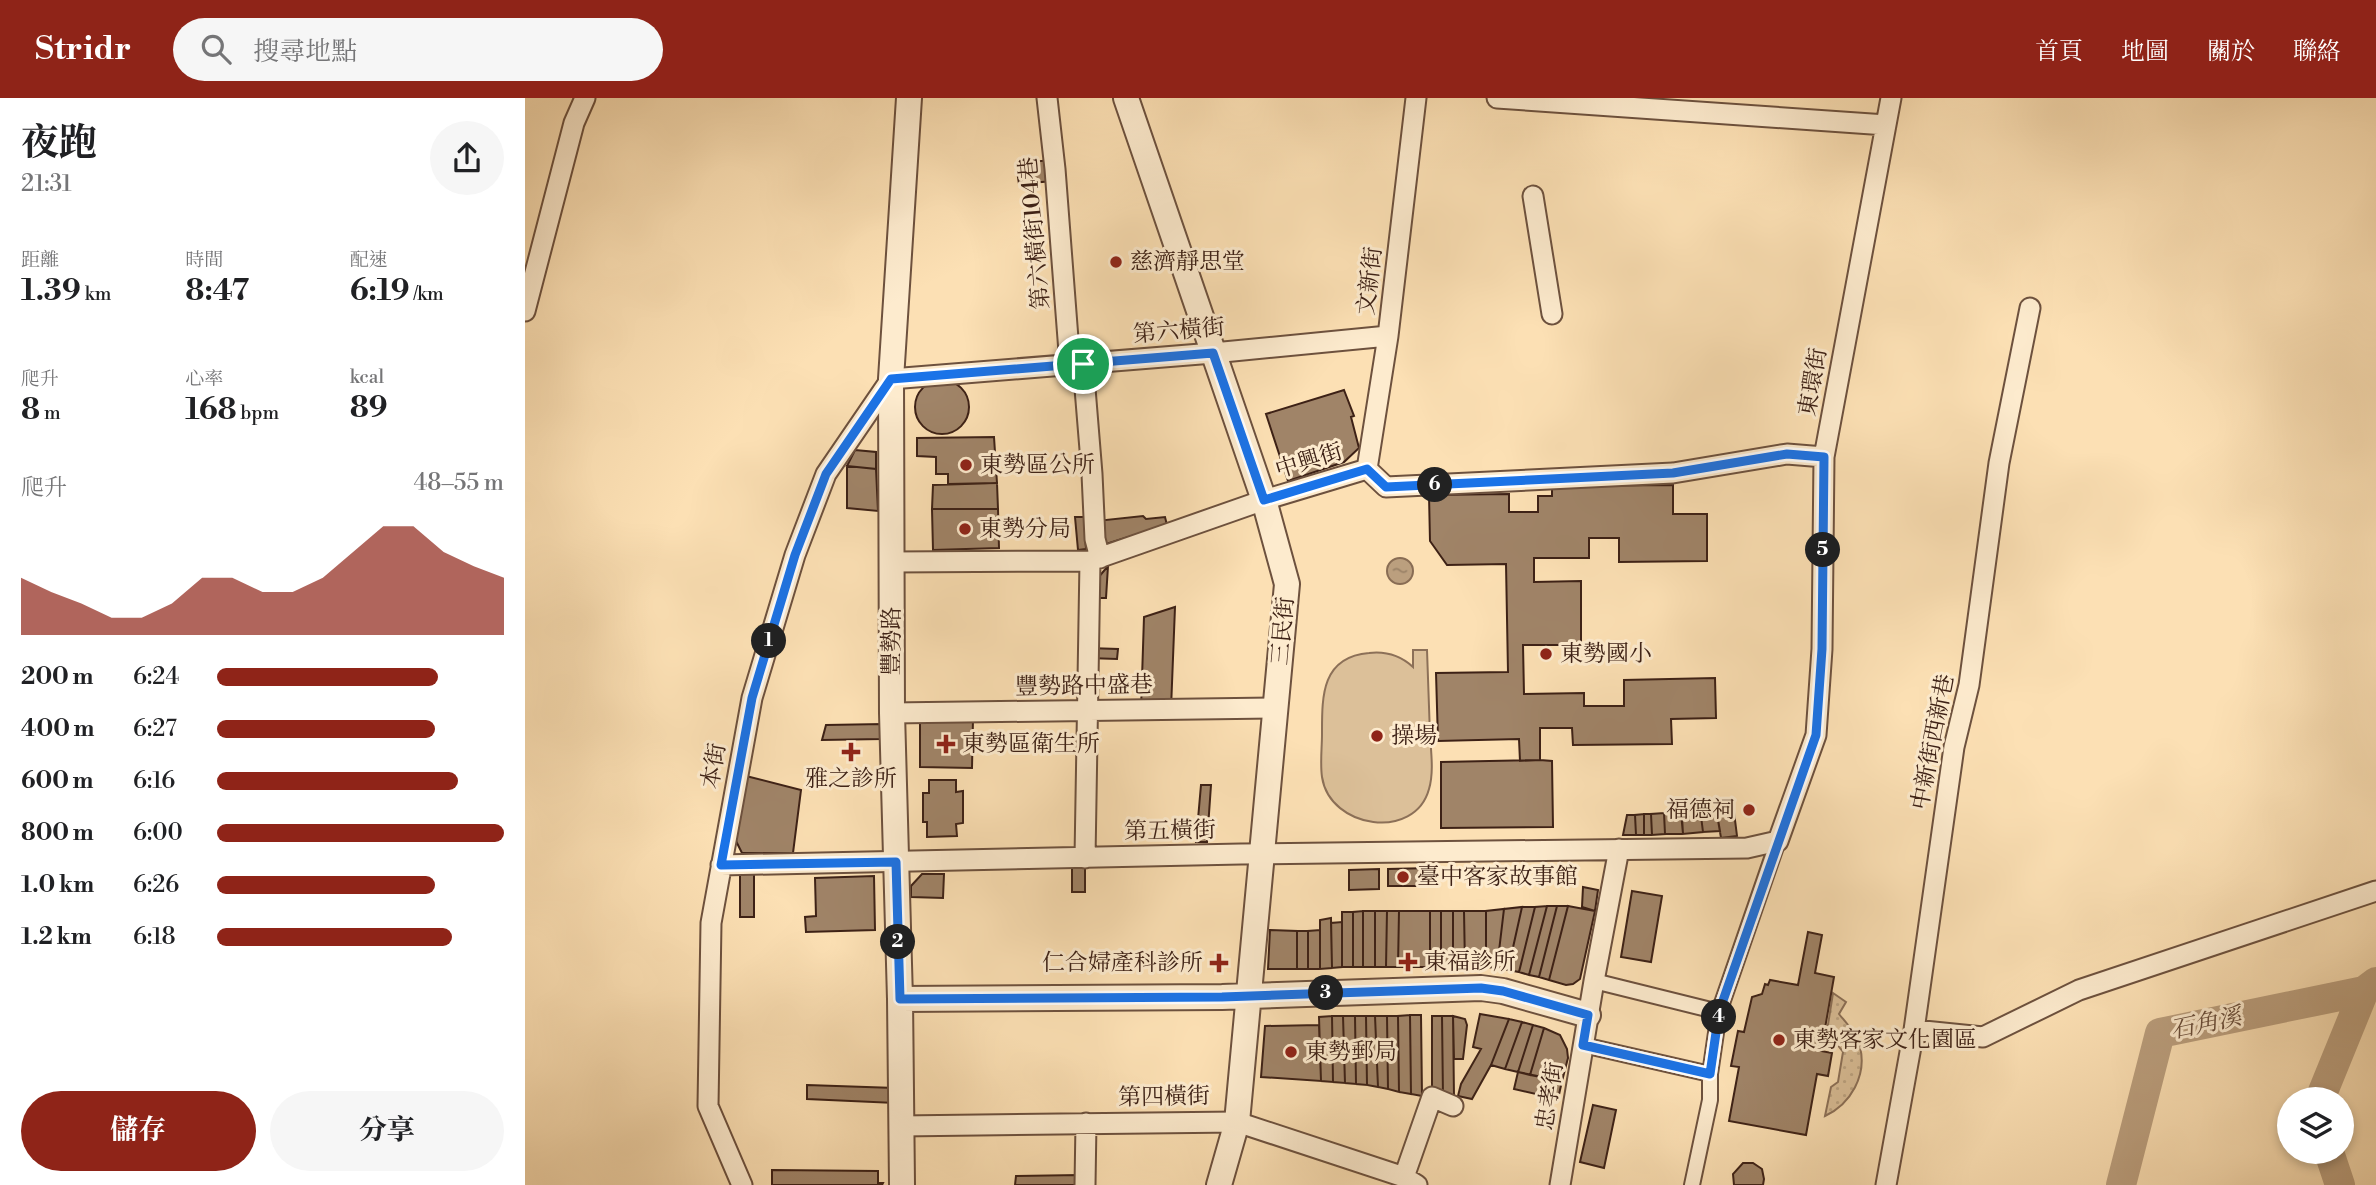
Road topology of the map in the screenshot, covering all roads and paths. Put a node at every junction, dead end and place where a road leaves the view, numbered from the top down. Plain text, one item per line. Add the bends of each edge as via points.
1 (585, 98) edge
2 (909, 98) edge
3 (1047, 98) edge
4 (1126, 98) edge
5 (1416, 98) edge
6 (1497, 98) edge
7 (1891, 98) edge
8 (1886, 125) junction
9 (1533, 196) dead end
10 (2030, 308) dead end
11 (525, 311) edge
12 (1552, 314) dead end
13 (1388, 336) junction
14 (1213, 353) junction
15 (1076, 364) junction
16 (891, 379) junction
17 (1824, 457) junction
18 (1367, 469) junction
19 (1264, 500) junction
20 (1095, 560) junction
21 (892, 562) junction
22 (1276, 708) junction
23 (1087, 710) junction
24 (892, 713) junction
25 (1779, 841) junction
26 (1619, 849) junction
27 (1262, 853) junction
28 (1085, 858) junction
29 (896, 862) junction
30 (721, 865) junction
31 (2376, 891) edge
32 (1594, 981) junction
33 (1250, 996) junction
34 (900, 999) junction
35 (1719, 1012) junction
36 (1588, 1015) junction
37 (1914, 1030) junction
38 (1583, 1045) junction
39 (1710, 1074) junction
40 (1453, 1106) dead end
41 (1237, 1122) junction
42 (1086, 1123) junction
43 (901, 1126) junction
44 (1411, 1181) edge
45 (743, 1185) edge
46 (902, 1185) edge
47 (1085, 1185) edge
48 (1219, 1185) edge
49 (1560, 1185) edge
50 (1692, 1185) edge
51 (1886, 1185) edge

1 - 11 street via 574,123
2 - 16 street, 豐勢路
3 - 15 street, 第六橫街104巷
4 - 14 street, 三民街
5 - 13 street, 文新街
6 - 8 street
7 - 8 street, 東環街
8 - 17 street, 東環街
9 - 12 street
10 - 37 street, 中新街西新巷 via 1999,463
13 - 14 street, 第六橫街
13 - 18 street, 文新街
14 - 15 street, 第六橫街
14 - 19 street, 三民街
15 - 16 street, 第六橫街
15 - 20 street, 第六橫街104巷 via 1092,474
16 - 21 street, 豐勢路
16 - 30 street, 本街 via 826,474 795,555 752,698
17 - 18 street, 中興街 via 1787,454 1673,473 1386,487
17 - 25 street, 東環街 via 1822,649 1816,735
18 - 19 street, 中興街
19 - 20 street, 中興街
19 - 22 street, 三民街 via 1287,584
20 - 21 street, 中興街
20 - 23 street, 第六橫街104巷
21 - 24 street, 豐勢路
22 - 23 street, 豐勢路中盛巷
22 - 27 street, 三民街
23 - 24 street, 豐勢路中盛巷
23 - 28 street, 第六橫街104巷
24 - 29 street, 豐勢路
25 - 26 street via 1748,848
25 - 35 street
26 - 27 street, 第五橫街
26 - 32 street
27 - 28 street, 第五橫街
27 - 33 street, 三民街
28 - 29 street, 第五橫街
29 - 30 street, 第五橫街
29 - 34 street, 豐勢路
30 - 45 street, 本街 via 711,923 708,1106
31 - 37 street via 2080,990 1983,1037
32 - 35 street
32 - 36 street
33 - 34 street
33 - 36 street via 1481,988
33 - 41 street, 三民街
34 - 43 street, 豐勢路
35 - 39 street
36 - 38 street, 忠孝街
37 - 51 street, 中新街西新巷
38 - 39 street
38 - 49 street, 忠孝街
39 - 50 street via 1710,1100
40 - 44 street via 1432,1097
41 - 42 street, 第四橫街
41 - 44 street, 第四橫街
41 - 48 street, 三民街
42 - 43 street, 第四橫街
42 - 47 street
43 - 46 street, 豐勢路

